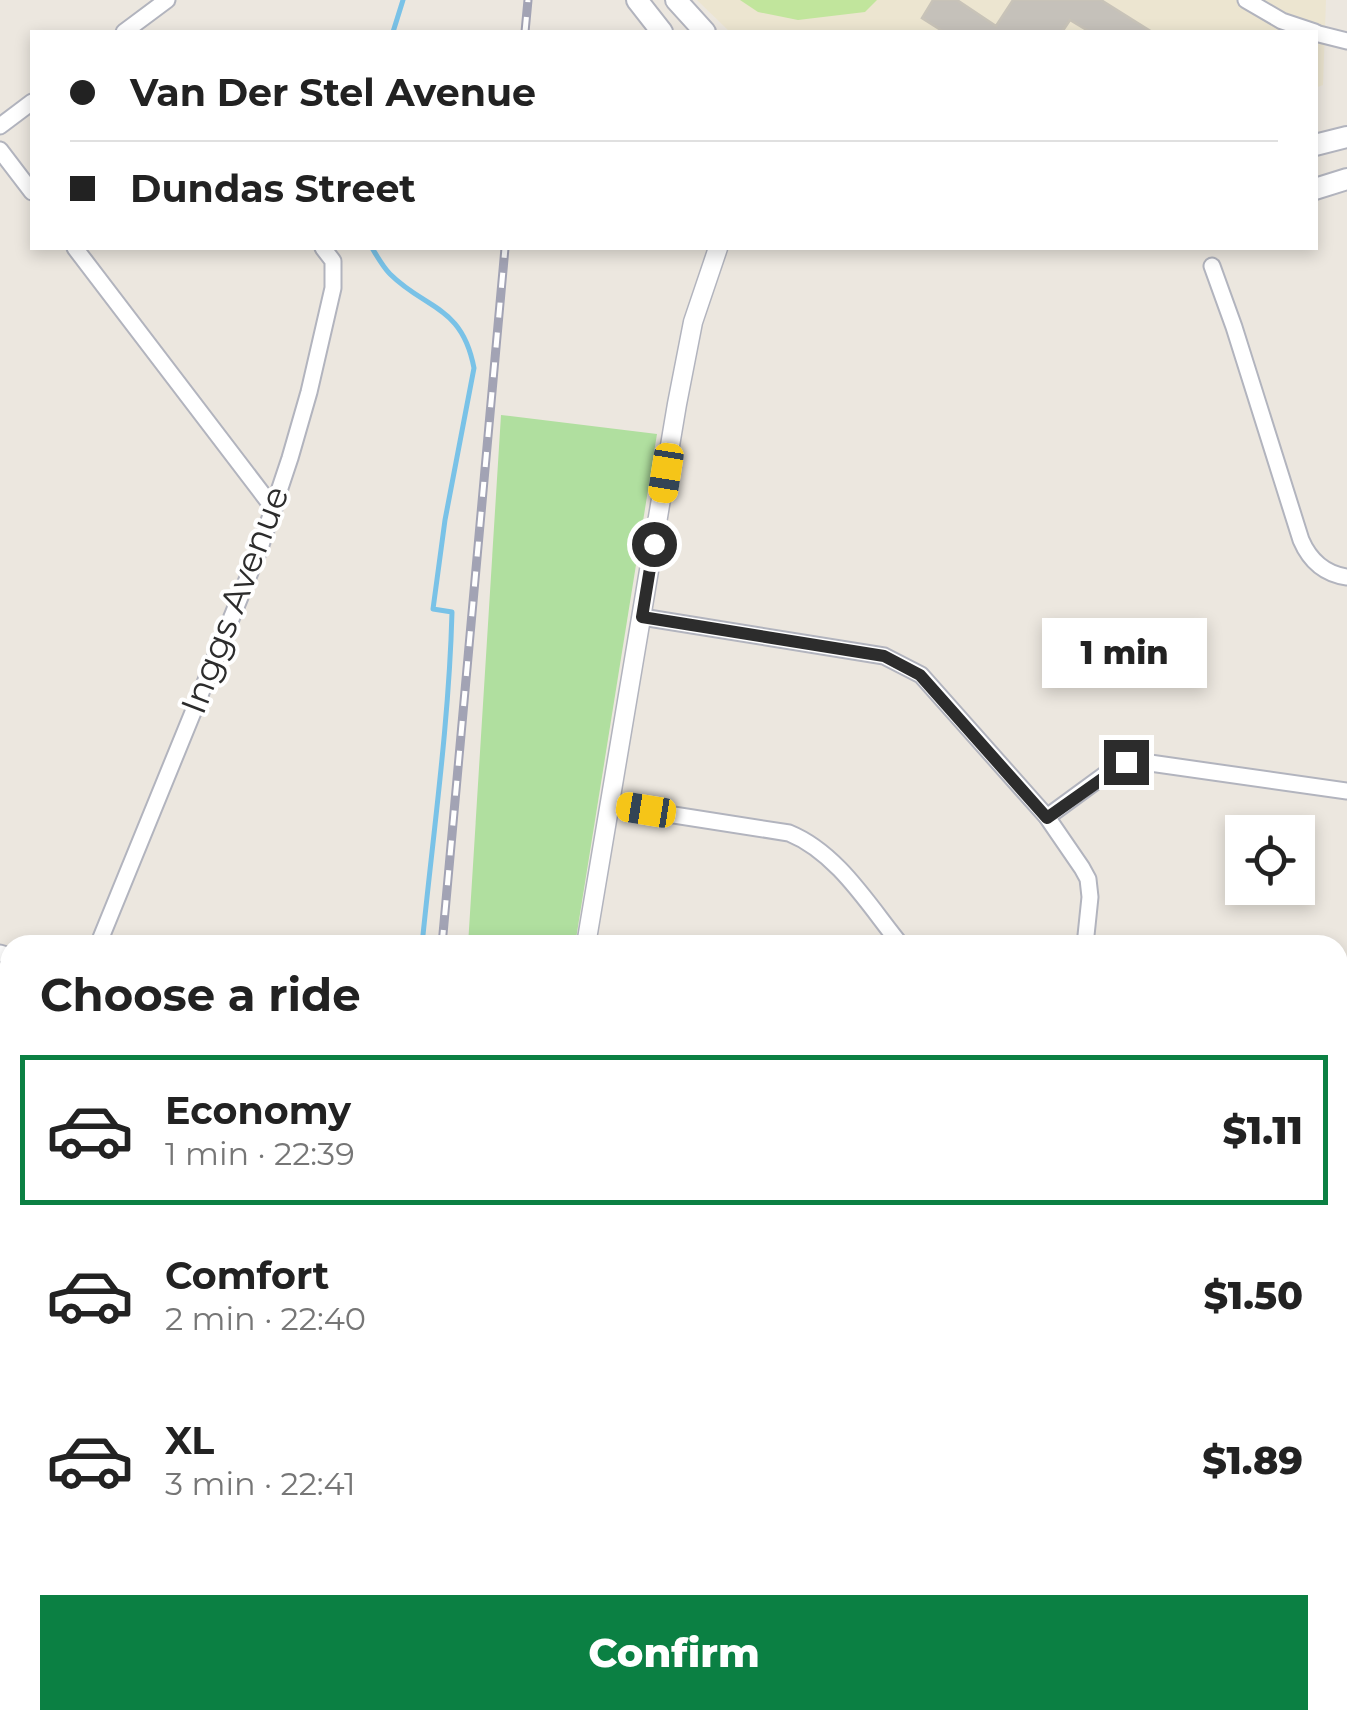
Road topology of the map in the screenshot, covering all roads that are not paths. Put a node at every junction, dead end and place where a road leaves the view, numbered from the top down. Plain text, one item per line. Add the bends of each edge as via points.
1 (167, 0) edge
2 (637, 0) edge
3 (676, 0) edge
4 (1246, 0) edge
5 (127, 30) edge
6 (660, 30) edge
7 (703, 30) edge
8 (1309, 30) edge
9 (1318, 33) edge
10 (1347, 42) edge
11 (30, 104) edge
12 (0, 126) edge
13 (1347, 136) edge
14 (1318, 144) edge
15 (0, 150) edge
16 (1347, 179) edge
17 (1318, 187) edge
18 (30, 189) edge
19 (77, 250) edge
20 (324, 250) edge
21 (717, 250) edge
22 (1212, 266) dead end
23 (274, 508) junction
24 (1347, 578) edge
25 (642, 617) junction
26 (1347, 791) edge
27 (610, 805) junction
28 (1047, 818) junction
29 (102, 935) edge
30 (588, 935) edge
31 (893, 935) edge
32 (1087, 935) edge

1 - 5 street
2 - 6 main road
3 - 7 main road
4 - 8 street
9 - 10 street
11 - 12 street
13 - 14 main road
15 - 18 street
16 - 17 main road
19 - 23 street
20 - 23 street, Inggs Avenue via 334,268 333,288
21 - 25 street via 693,322
22 - 24 street via 1301,540 1319,566
23 - 29 street, Inggs Avenue
25 - 27 street
25 - 28 street via 903,664
26 - 28 street via 1136,761 1118,765
27 - 30 street
27 - 31 street via 804,840 830,860
28 - 32 street via 1088,879

